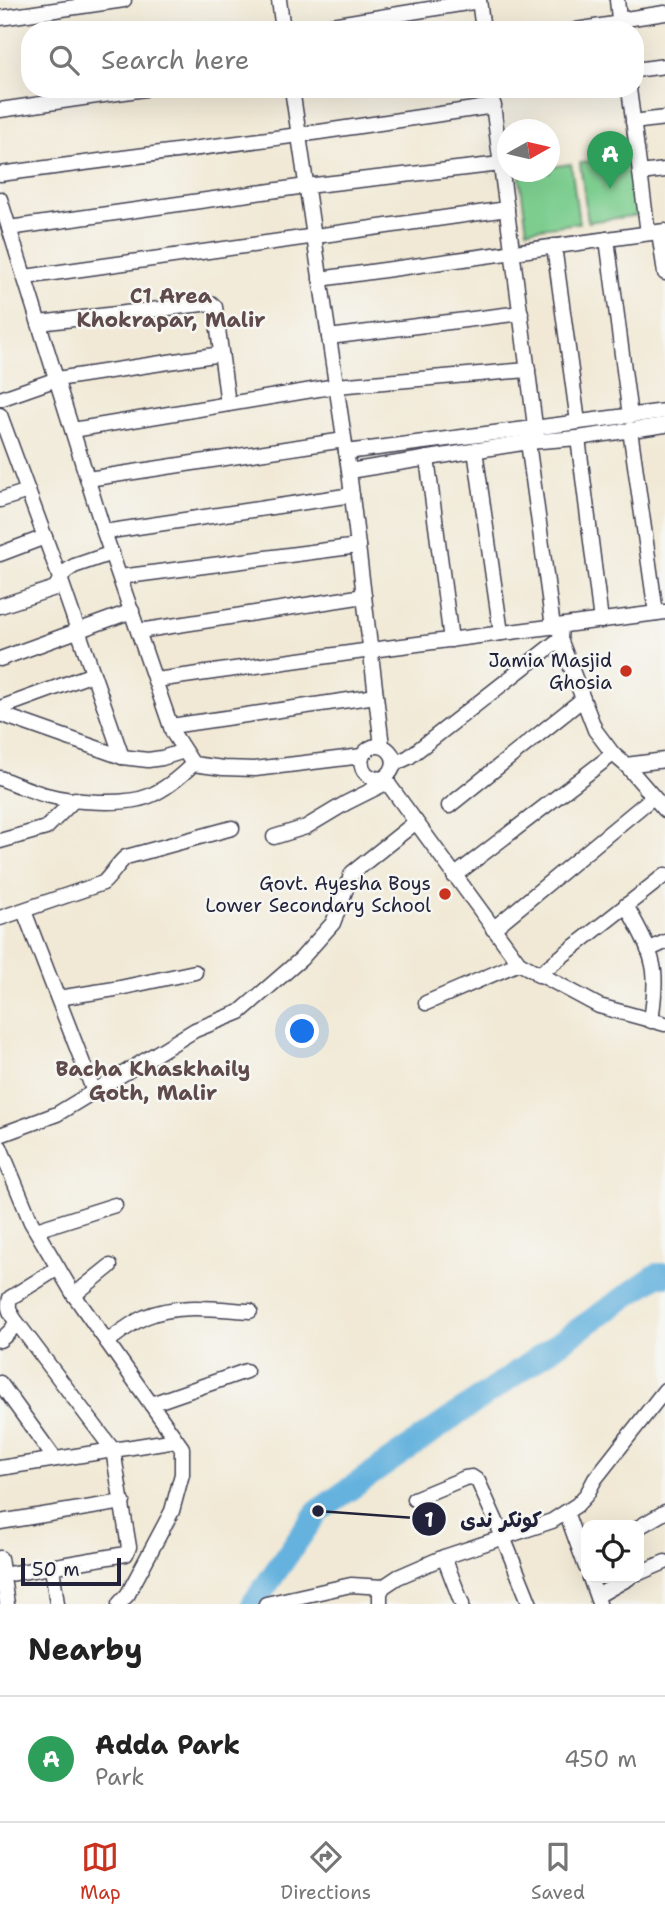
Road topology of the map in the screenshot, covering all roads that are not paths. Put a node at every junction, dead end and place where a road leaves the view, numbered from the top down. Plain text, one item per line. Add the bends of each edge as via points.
1 (124, 0) edge
2 (279, 0) edge
3 (617, 0) edge
4 (479, 1) edge
5 (84, 3) edge
6 (50, 5) edge
7 (665, 13) edge
8 (0, 18) edge
9 (282, 21) edge
10 (356, 21) edge
11 (482, 21) edge
12 (620, 21) edge
13 (632, 21) edge
14 (665, 66) edge
15 (644, 69) edge
16 (83, 98) edge
17 (293, 98) edge
18 (493, 98) edge
19 (630, 98) edge
20 (494, 106) junction
21 (0, 110) edge
22 (665, 118) edge
23 (633, 122) junction
24 (497, 131) edge
25 (299, 135) junction
26 (497, 164) edge
27 (665, 170) edge
28 (640, 173) junction
29 (0, 174) edge
30 (503, 182) edge
31 (306, 186) junction
32 (0, 199) edge
33 (507, 209) junction
34 (9, 228) junction
35 (658, 232) edge
36 (314, 237) junction
37 (607, 239) junction
38 (554, 246) junction
39 (513, 252) junction
40 (665, 272) edge
41 (25, 277) junction
42 (320, 279) junction
43 (521, 313) junction
44 (40, 323) junction
45 (329, 337) junction
46 (222, 354) junction
47 (528, 370) junction
48 (57, 379) junction
49 (336, 386) junction
50 (0, 399) edge
51 (229, 404) junction
52 (665, 411) edge
53 (0, 415) edge
54 (578, 422) junction
55 (630, 423) junction
56 (665, 425) edge
57 (73, 430) junction
58 (533, 437) junction
59 (578, 438) junction
60 (5, 445) edge
61 (345, 446) junction
62 (475, 450) junction
63 (427, 458) junction
64 (349, 471) junction
65 (88, 479) junction
66 (28, 491) junction
67 (352, 495) junction
68 (0, 500) edge
69 (104, 532) junction
70 (45, 537) junction
71 (358, 546) junction
72 (0, 554) edge
73 (112, 554) junction
74 (120, 578) junction
75 (61, 581) junction
76 (364, 596) junction
77 (0, 606) edge
78 (132, 611) junction
79 (661, 613) edge
80 (601, 621) junction
81 (558, 630) junction
82 (78, 631) junction
83 (139, 631) junction
84 (500, 633) junction
85 (451, 640) junction
86 (370, 650) junction
87 (0, 659) edge
88 (93, 674) junction
89 (156, 680) junction
90 (376, 696) junction
91 (583, 699) junction
92 (0, 708) edge
93 (0, 714) edge
94 (171, 726) junction
95 (382, 746) junction
96 (184, 751) junction
97 (613, 754) junction
98 (362, 756) junction
99 (122, 757) junction
100 (665, 760) edge
101 (193, 764) junction
102 (394, 764) junction
103 (626, 765) junction
104 (0, 778) edge
105 (386, 780) junction
106 (653, 797) junction
107 (75, 799) junction
108 (449, 806) dead end
109 (665, 810) edge
110 (416, 822) junction
111 (232, 828) dead end
112 (274, 837) dead end
113 (0, 841) edge
114 (665, 875) edge
115 (454, 876) junction
116 (626, 905) junction
117 (24, 911) junction
118 (0, 918) edge
119 (493, 929) junction
120 (665, 942) edge
121 (648, 950) junction
122 (519, 963) junction
123 (195, 972) dead end
124 (538, 975) junction
125 (58, 998) junction
126 (426, 1003) dead end
127 (658, 1023) edge
128 (94, 1092) junction
129 (0, 1135) edge
130 (0, 1147) edge
131 (115, 1205) dead end
132 (36, 1230) junction
133 (110, 1266) dead end
134 (58, 1268) junction
135 (74, 1295) junction
136 (250, 1311) dead end
137 (15, 1320) junction
138 (0, 1339) edge
139 (107, 1342) junction
140 (246, 1371) dead end
141 (0, 1383) edge
142 (665, 1390) edge
143 (151, 1404) junction
144 (176, 1440) junction
145 (113, 1450) junction
146 (55, 1459) junction
147 (0, 1468) edge
148 (414, 1499) dead end
149 (123, 1502) junction
150 (566, 1512) junction
151 (665, 1512) edge
152 (0, 1522) edge
153 (644, 1524) edge
154 (503, 1537) junction
155 (581, 1551) edge
156 (444, 1557) junction
157 (0, 1558) edge
158 (665, 1562) edge
159 (52, 1567) junction
160 (644, 1571) edge
161 (3, 1575) junction
162 (592, 1583) edge
163 (622, 1583) edge
164 (383, 1587) junction
165 (598, 1600) edge
166 (7, 1604) edge
167 (57, 1604) edge
168 (118, 1604) edge
169 (270, 1604) edge
170 (380, 1604) edge
171 (462, 1604) edge
172 (530, 1604) edge

1 - 5 street
2 - 9 street
3 - 12 street
4 - 10 street
4 - 11 street
5 - 6 street
6 - 8 street
7 - 13 street
14 - 15 street
16 - 21 street
17 - 25 street
18 - 20 street
19 - 23 street
20 - 24 street
20 - 25 street
22 - 23 street
23 - 28 street
25 - 29 street
25 - 31 street
26 - 31 street
27 - 28 street
28 - 35 street
30 - 33 street
31 - 34 street
31 - 36 street
32 - 34 street
33 - 36 street
33 - 39 street
34 - 41 street
35 - 37 street
35 - 40 street
36 - 41 street
36 - 42 street
37 - 38 street
37 - 55 street
38 - 39 street
38 - 54 street
39 - 42 street
39 - 43 street
41 - 44 street
42 - 45 street
43 - 45 street
43 - 47 street
44 - 46 street via 211,303
44 - 48 street
45 - 49 street
46 - 48 street
46 - 51 street
47 - 49 street
47 - 58 street
48 - 50 street
48 - 57 street
49 - 51 street
49 - 61 street
51 - 57 street
52 - 55 street
53 - 60 street
54 - 55 street
54 - 58 street
55 - 56 street
55 - 59 street
55 - 79 street
57 - 65 street
58 - 59 street
58 - 61 street
58 - 62 street
58 - 81 street
59 - 80 street
60 - 66 street
61 - 64 street
61 - 65 street
62 - 63 street
62 - 84 street
63 - 64 street
63 - 85 street
64 - 67 street
65 - 69 street
66 - 68 street
66 - 70 street
67 - 69 street
67 - 71 street
69 - 73 street
70 - 72 street
70 - 75 street
71 - 74 street
71 - 76 street
73 - 74 street
73 - 75 street via 74,566
74 - 78 street
75 - 77 street via 55,588
75 - 82 street
76 - 83 street
76 - 86 street
78 - 82 street
78 - 83 street
79 - 80 street
80 - 81 street
81 - 84 street
81 - 91 street
81 - 102 street via 409,757
82 - 87 street
82 - 88 street
83 - 89 street
84 - 85 street
85 - 86 street
86 - 89 street
86 - 90 street
88 - 92 street
88 - 99 street
89 - 94 street
90 - 94 street
90 - 95 street
91 - 97 street via 595,730
91 - 108 street
93 - 99 street
94 - 96 street
95 - 98 street via 371,747
95 - 102 street via 391,752
96 - 99 street via 148,760
96 - 101 street
97 - 103 street
97 - 115 street
98 - 101 street via 255,769
98 - 105 street via 368,776
100 - 103 street
101 - 107 street via 148,796 128,801
102 - 105 street
103 - 106 street
104 - 107 street via 47,796
105 - 110 street
105 - 112 street via 306,827
106 - 109 street
106 - 119 street
107 - 113 street via 46,828
110 - 115 street
110 - 128 street via 352,873 333,923 301,959 240,1012 195,1030
111 - 117 street via 126,856 103,883
114 - 116 street
115 - 119 street
116 - 121 street
116 - 124 street
117 - 118 street
117 - 125 street
119 - 122 street
120 - 121 street
121 - 127 street
122 - 124 street
122 - 126 street
123 - 125 street
124 - 127 street via 599,1006
125 - 128 street
128 - 129 street via 57,1114
130 - 132 street
131 - 132 street
132 - 134 street
133 - 135 street
134 - 135 street
134 - 137 street via 10,1298
135 - 139 street
136 - 139 street via 163,1311
137 - 138 street via 13,1329
137 - 145 street
139 - 143 street
140 - 143 street
141 - 146 street
142 - 150 street via 577,1506
143 - 144 street
144 - 145 street
144 - 168 street via 182,1448 182,1474 172,1511 128,1594
145 - 146 street
145 - 149 street
146 - 147 street
148 - 154 street via 472,1477 478,1480
149 - 152 street
149 - 159 street via 126,1554
150 - 154 street
150 - 155 street
151 - 153 street
154 - 156 street
154 - 172 street
156 - 164 street
156 - 171 street
157 - 161 street
158 - 160 street
159 - 161 street
159 - 167 street
161 - 166 street
162 - 165 street
163 - 165 street
164 - 169 street via 351,1585
164 - 170 street

